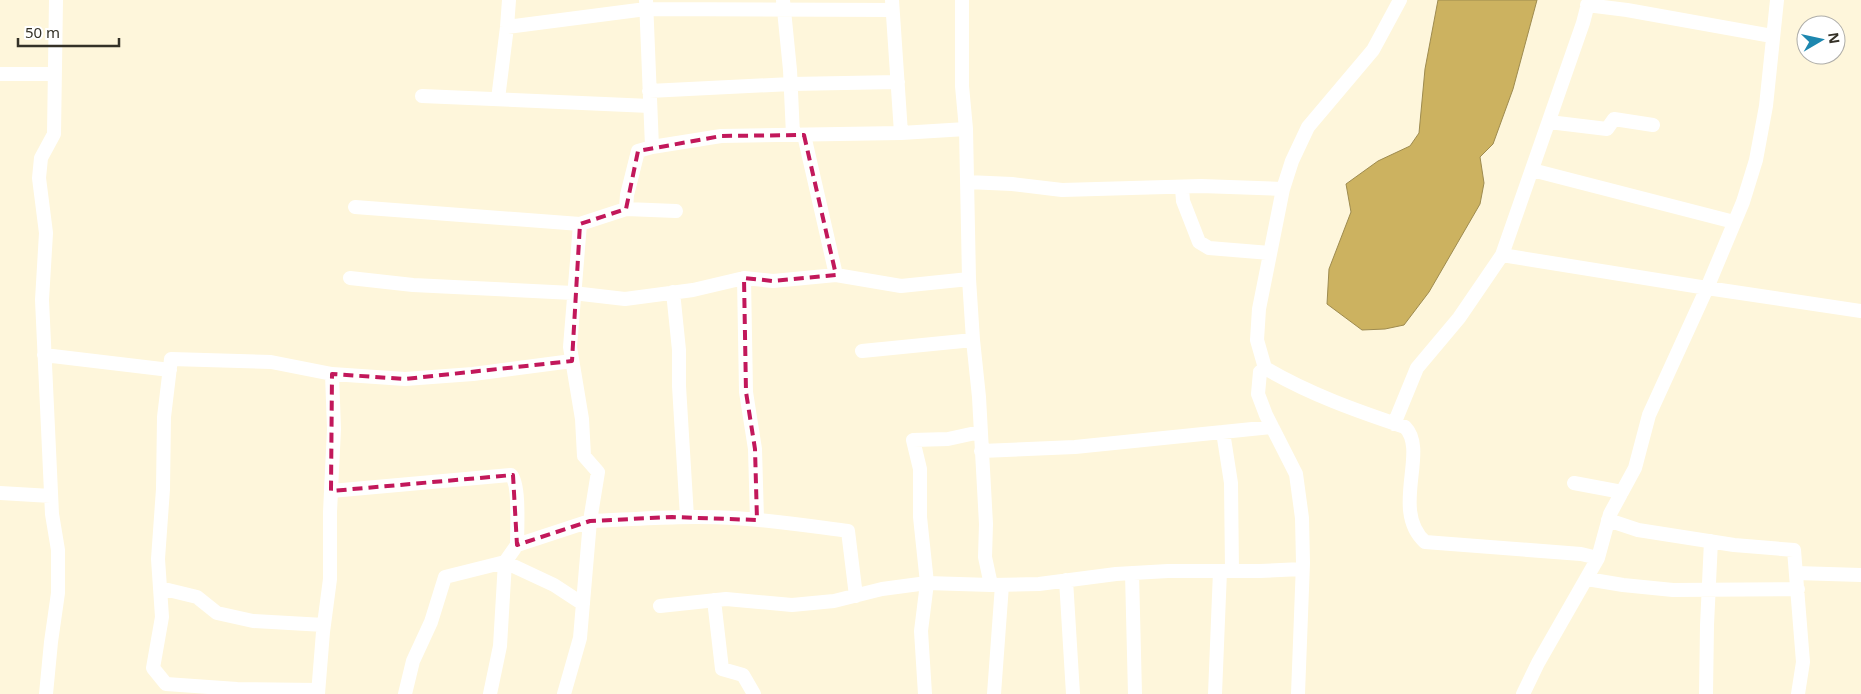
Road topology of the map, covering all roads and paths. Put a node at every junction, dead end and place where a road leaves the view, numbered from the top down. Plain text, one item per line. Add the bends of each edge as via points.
1 (56, 0) edge
2 (509, 0) edge
3 (962, 0) edge
4 (1400, 0) edge
5 (1777, 0) edge
6 (1588, 3) edge
7 (646, 4) edge
8 (784, 5) edge
9 (892, 5) edge
10 (507, 27) junction
11 (1772, 36) junction
12 (0, 74) edge
13 (55, 74) junction
14 (898, 82) junction
15 (791, 84) junction
16 (649, 91) junction
17 (422, 96) dead end
18 (498, 99) junction
19 (650, 106) junction
20 (1548, 122) junction
21 (1653, 125) dead end
22 (966, 128) junction
23 (901, 133) junction
24 (798, 135) junction
25 (652, 147) junction
26 (1532, 170) junction
27 (967, 182) junction
28 (1182, 188) junction
29 (1283, 189) junction
30 (356, 207) dead end
31 (626, 209) junction
32 (676, 211) dead end
33 (1734, 222) junction
34 (580, 224) junction
35 (1270, 253) junction
36 (1502, 255) junction
37 (836, 275) junction
38 (350, 278) dead end
39 (744, 278) junction
40 (969, 278) junction
41 (1707, 288) junction
42 (673, 292) junction
43 (573, 293) junction
44 (1861, 311) edge
45 (973, 340) junction
46 (862, 351) dead end
47 (44, 355) junction
48 (572, 361) junction
49 (1265, 368) junction
50 (170, 370) junction
51 (332, 374) junction
52 (1394, 424) junction
53 (1272, 427) junction
54 (980, 432) junction
55 (1223, 432) junction
56 (981, 451) junction
57 (1574, 483) dead end
58 (331, 491) junction
59 (1622, 492) junction
60 (0, 493) edge
61 (51, 496) junction
62 (687, 517) junction
63 (756, 520) junction
64 (1608, 520) junction
65 (590, 521) junction
66 (1712, 541) junction
67 (517, 545) junction
68 (1598, 558) junction
69 (505, 562) junction
70 (1302, 569) junction
71 (1226, 571) junction
72 (1132, 573) junction
73 (1796, 573) junction
74 (1861, 575) edge
75 (1587, 579) junction
76 (1066, 580) junction
77 (927, 583) junction
78 (997, 585) junction
79 (160, 588) junction
80 (1710, 589) junction
81 (1798, 589) junction
82 (856, 596) junction
83 (714, 600) junction
84 (583, 604) junction
85 (660, 606) dead end
86 (324, 625) junction
87 (166, 689) edge
88 (318, 692) edge
89 (46, 694) edge
90 (405, 694) edge
91 (490, 694) edge
92 (564, 694) edge
93 (754, 694) edge
94 (925, 694) edge
95 (994, 694) edge
96 (1073, 694) edge
97 (1135, 694) edge
98 (1214, 694) edge
99 (1298, 694) edge
100 (1522, 694) edge
101 (1706, 694) edge
102 (1798, 694) edge

1 - 13 street
2 - 10 street
3 - 22 street via 962,86
4 - 29 street via 1373,50 1308,127
5 - 11 street
6 - 11 street
6 - 20 street
7 - 8 street via 698,8
7 - 10 street
7 - 16 street
8 - 9 street
8 - 15 street
9 - 14 street
10 - 18 street
11 - 33 street via 1766,106 1756,160
12 - 13 street
13 - 47 street via 54,134 41,158 38,178 46,233 42,300
14 - 15 street
14 - 23 street
15 - 16 street
15 - 24 street
16 - 19 street
17 - 18 street
18 - 19 street
19 - 25 street
20 - 21 street via 1607,129 1614,118
20 - 26 street
22 - 23 street
22 - 27 street
23 - 24 street
24 - 25 street via 721,136
24 - 37 street
25 - 31 street via 638,150
26 - 33 street
26 - 36 street
27 - 28 street via 1062,190
27 - 40 street
28 - 29 street
28 - 35 street via 1185,207 1199,242 1209,248
29 - 35 street
30 - 34 street
31 - 32 street
31 - 34 street
33 - 41 street
34 - 43 street
35 - 49 street via 1258,317 1258,340
36 - 41 street
36 - 52 street via 1459,318 1418,368
37 - 39 street via 773,281
37 - 40 street via 901,286
38 - 43 street
39 - 42 street
39 - 63 street via 746,392 755,449
40 - 45 street
41 - 44 street
41 - 59 street via 1649,415 1635,468
42 - 43 street via 625,299
42 - 62 street
43 - 48 street
45 - 46 street
45 - 54 street
47 - 50 street
47 - 61 street
48 - 51 street via 405,379
48 - 65 street via 582,419 584,456 598,472
49 - 52 street via 1304,390
49 - 53 street via 1260,372 1258,394
50 - 51 street via 171,359 271,362
50 - 79 street via 164,418 158,559
51 - 58 street
52 - 68 street via 1406,427 1414,444 1410,519 1424,542
53 - 55 street
53 - 70 street via 1296,474 1302,518
54 - 56 street
54 - 77 street via 948,439 913,440 920,469 920,517
55 - 56 street via 1075,447
55 - 71 street via 1231,483
56 - 78 street via 986,557
57 - 59 street
58 - 67 street via 511,475 516,489
58 - 86 street via 330,579
59 - 64 street
60 - 61 street
61 - 89 street via 58,550 58,593
62 - 63 street
62 - 65 street
63 - 82 street via 848,531
64 - 66 street via 1638,530
64 - 68 street
65 - 67 street
65 - 84 street
66 - 73 street via 1794,550
66 - 80 street
67 - 69 street
68 - 75 street
69 - 84 street via 554,585
69 - 90 street via 445,577 431,622 413,660
69 - 91 street via 500,646
70 - 71 street
70 - 99 street
71 - 72 street
71 - 98 street
72 - 76 street
72 - 97 street
73 - 74 street
73 - 81 street
75 - 80 street via 1674,590
75 - 100 street
76 - 78 street
76 - 96 street
77 - 78 street
77 - 82 street
77 - 94 street via 921,630
78 - 95 street
79 - 86 street via 197,597 217,613 253,621
79 - 87 street via 162,617 153,668
80 - 81 street
80 - 101 street via 1706,625
81 - 102 street via 1803,662
82 - 83 street via 792,606
83 - 85 street
83 - 93 street via 722,669 742,674
84 - 92 street via 580,638
86 - 88 street
87 - 88 street

